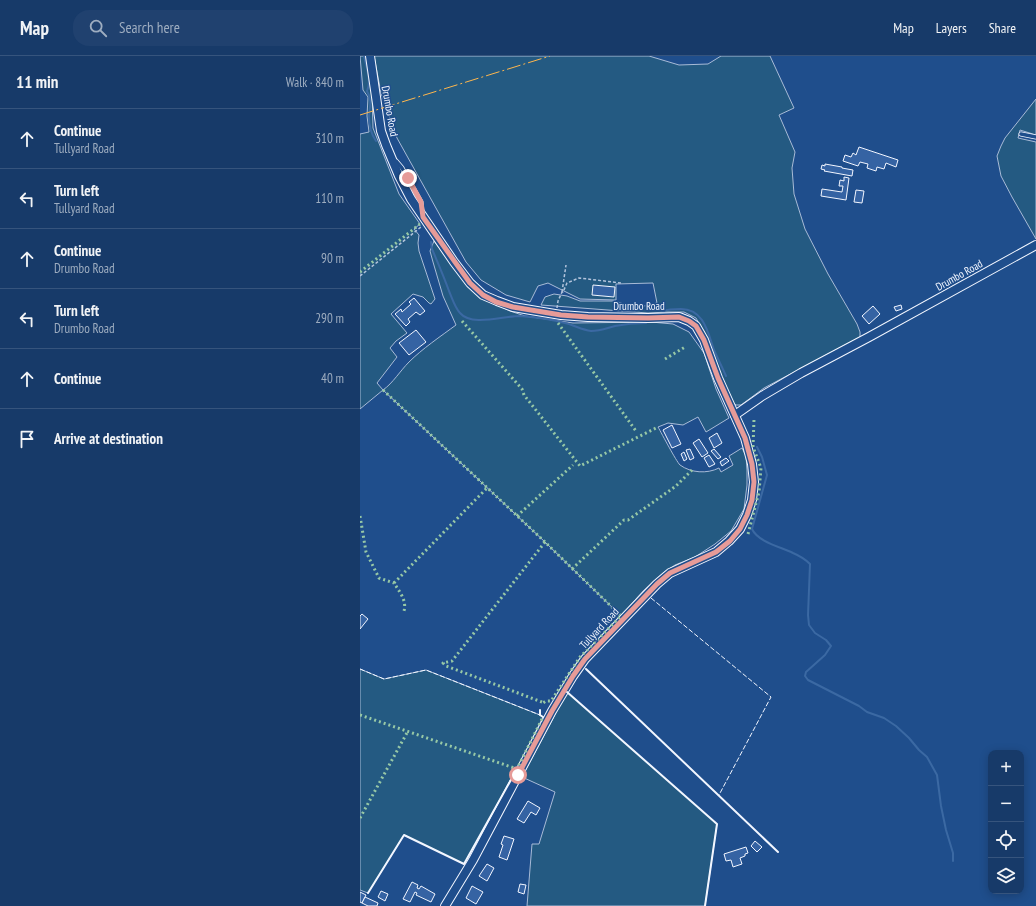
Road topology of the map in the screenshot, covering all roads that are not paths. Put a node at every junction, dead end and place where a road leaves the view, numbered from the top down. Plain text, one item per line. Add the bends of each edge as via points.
1 (370, 56) edge
2 (1021, 134) dead end
3 (1036, 137) edge
4 (1036, 245) edge
5 (735, 415) junction
6 (445, 906) edge

1 - 5 street, Drumbo Road via 381,131 391,159 411,199 470,283 483,295 513,307 588,317 679,317 689,321 696,326 704,340
2 - 3 lane
4 - 5 street, Drumbo Road via 801,373
5 - 6 street, Tullyard Road via 745,438 754,482 750,507 740,529 716,552 670,573 585,659 552,711 473,860

